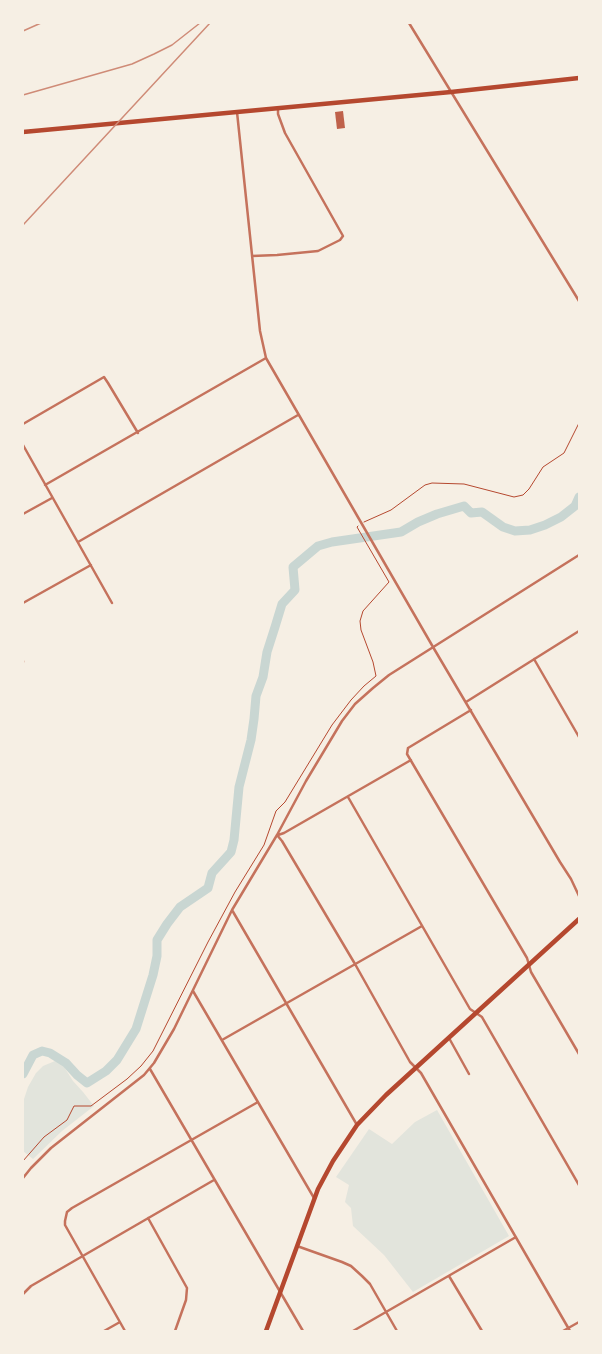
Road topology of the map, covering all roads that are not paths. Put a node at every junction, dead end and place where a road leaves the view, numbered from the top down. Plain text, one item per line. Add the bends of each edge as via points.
1 (409, 23) edge
2 (579, 78) edge
3 (451, 92) junction
4 (278, 108) junction
5 (236, 112) junction
6 (23, 132) edge
7 (252, 256) junction
8 (579, 301) edge
9 (266, 358) junction
10 (298, 415) junction
11 (23, 424) edge
12 (138, 433) junction
13 (23, 445) edge
14 (45, 485) junction
15 (52, 498) junction
16 (23, 514) edge
17 (78, 542) junction
18 (579, 556) edge
19 (91, 565) junction
20 (23, 603) edge
21 (112, 603) dead end
22 (579, 631) edge
23 (433, 647) junction
24 (534, 659) junction
25 (466, 702) junction
26 (471, 710) junction
27 (579, 737) edge
28 (411, 760) junction
29 (348, 797) junction
30 (277, 835) junction
31 (579, 896) edge
32 (232, 910) junction
33 (579, 919) edge
34 (422, 926) junction
35 (355, 964) junction
36 (529, 965) junction
37 (193, 991) junction
38 (287, 1003) junction
39 (476, 1013) junction
40 (448, 1038) junction
41 (222, 1040) junction
42 (579, 1054) edge
43 (416, 1068) junction
44 (150, 1069) junction
45 (469, 1074) dead end
46 (258, 1102) junction
47 (358, 1126) junction
48 (192, 1140) junction
49 (23, 1178) edge
50 (214, 1180) junction
51 (579, 1185) edge
52 (314, 1199) junction
53 (148, 1218) junction
54 (516, 1237) junction
55 (297, 1246) junction
56 (83, 1256) junction
57 (450, 1276) junction
58 (280, 1292) junction
59 (23, 1294) edge
60 (386, 1312) junction
61 (120, 1322) junction
62 (579, 1322) edge
63 (568, 1328) junction
64 (104, 1331) edge
65 (125, 1331) edge
66 (175, 1331) edge
67 (266, 1331) edge
68 (303, 1331) edge
69 (353, 1331) edge
70 (397, 1331) edge
71 (482, 1331) edge
72 (562, 1331) edge
73 (570, 1331) edge

1 - 3 street
2 - 3 main road
3 - 4 main road
3 - 8 street
4 - 5 main road
4 - 7 street via 285,134 343,236 318,251
5 - 6 main road
5 - 7 street
7 - 9 street via 260,331
9 - 10 street
9 - 12 street
10 - 17 street
10 - 23 street
11 - 12 street via 104,377
12 - 14 street
13 - 14 street
14 - 15 street
15 - 16 street
15 - 17 street
17 - 19 street
18 - 23 street
19 - 20 street
19 - 21 street
22 - 24 street
23 - 25 street
23 - 30 street via 389,675 355,704 306,781
24 - 25 street
24 - 27 street
25 - 26 street
26 - 28 street via 408,748 407,754
26 - 31 street via 572,879
28 - 29 street
28 - 36 street
29 - 30 street
29 - 34 street
30 - 32 street
30 - 35 street
32 - 37 street
32 - 38 street
33 - 36 main road
34 - 35 street
34 - 39 street via 470,1009
35 - 38 street
35 - 43 street via 410,1062
36 - 39 main road
36 - 42 street
37 - 41 street
37 - 44 street
38 - 41 street
38 - 47 street
39 - 40 main road
39 - 51 street via 482,1017
40 - 43 main road
40 - 45 street
41 - 46 street
43 - 47 main road via 386,1095
43 - 54 street
44 - 48 street
44 - 49 street via 51,1148
46 - 48 street
46 - 52 street
47 - 52 main road via 333,1161
48 - 50 street
48 - 56 street via 67,1212 65,1225
50 - 53 street
50 - 58 street
52 - 55 main road
53 - 56 street
53 - 66 street via 188,1288
54 - 57 street
54 - 63 street
55 - 58 main road
55 - 60 street via 351,1266 370,1284
56 - 59 street via 31,1286
56 - 61 street
57 - 60 street
57 - 71 street
58 - 67 main road
58 - 68 street
60 - 69 street
60 - 70 street
61 - 64 street
61 - 65 street
62 - 63 street
63 - 72 street
63 - 73 street

